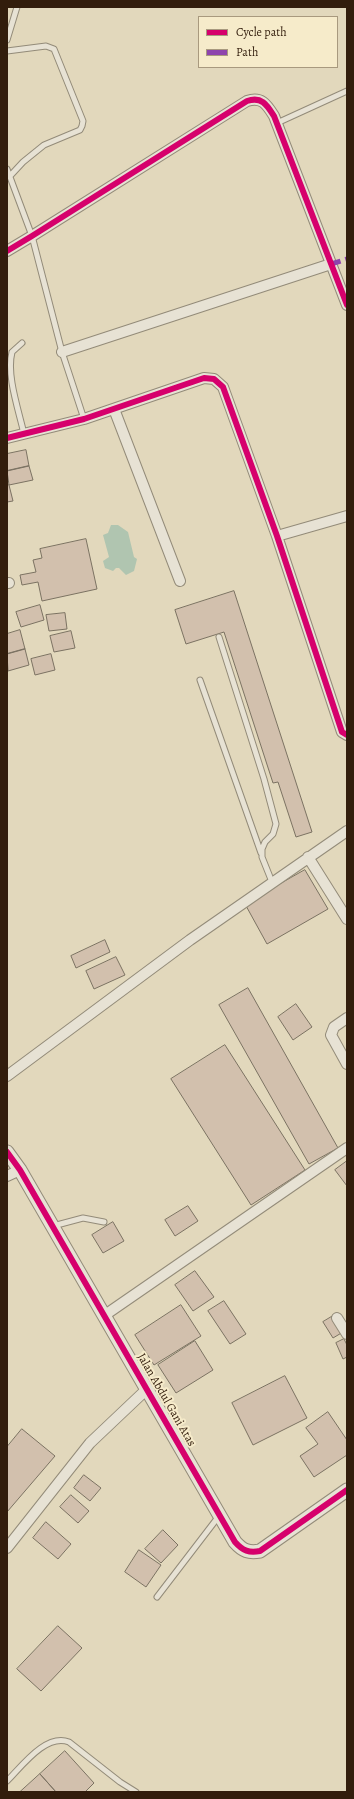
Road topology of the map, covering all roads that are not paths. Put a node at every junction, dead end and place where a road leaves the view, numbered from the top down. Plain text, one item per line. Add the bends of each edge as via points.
1 (18, 7) edge
2 (7, 40) edge
3 (7, 50) edge
4 (347, 91) edge
5 (278, 123) junction
6 (7, 169) edge
7 (10, 176) junction
8 (32, 236) junction
9 (7, 250) edge
10 (331, 264) junction
11 (347, 305) edge
12 (22, 343) dead end
13 (62, 352) junction
14 (114, 408) junction
15 (84, 419) junction
16 (24, 434) junction
17 (7, 438) edge
18 (347, 516) edge
19 (277, 536) junction
20 (180, 581) dead end
21 (219, 637) dead end
22 (200, 680) dead end
23 (347, 735) edge
24 (347, 831) edge
25 (308, 857) junction
26 (262, 858) junction
27 (272, 882) junction
28 (347, 919) edge
29 (347, 1018) edge
30 (347, 1064) edge
31 (7, 1076) edge
32 (347, 1148) edge
33 (7, 1152) edge
34 (20, 1170) junction
35 (7, 1175) edge
36 (104, 1222) dead end
37 (53, 1226) junction
38 (105, 1315) junction
39 (337, 1318) dead end
40 (347, 1334) edge
41 (147, 1389) junction
42 (347, 1490) edge
43 (219, 1516) junction
44 (7, 1548) edge
45 (157, 1597) dead end
46 (7, 1780) edge
47 (136, 1792) edge

1 - 2 lane
3 - 7 lane via 46,46 53,48 83,121 80,130 44,145
4 - 5 lane
5 - 8 street via 267,104 258,99 247,101
5 - 10 street
6 - 7 lane
7 - 8 lane
8 - 9 street
8 - 13 lane
10 - 11 street
10 - 13 street
12 - 16 lane via 12,352 10,364
13 - 15 lane
14 - 15 street
14 - 19 street via 204,378 217,380 223,387
14 - 20 street
15 - 16 street
16 - 17 street
18 - 19 street
19 - 23 street via 342,732
21 - 26 lane via 276,824 273,834 263,846
22 - 26 lane
24 - 25 street
25 - 27 street
25 - 28 street
26 - 27 lane
27 - 31 street
29 - 30 street via 334,1027 331,1035
32 - 38 street
33 - 34 street, Jalan Abdul Gani Atas
34 - 35 street
34 - 37 street, Jalan Abdul Gani Atas
36 - 37 lane via 83,1218
37 - 38 street, Jalan Abdul Gani Atas
38 - 41 street, Jalan Abdul Gani Atas
39 - 40 street
41 - 43 street, Jalan Abdul Gani Atas
41 - 44 street via 90,1443
42 - 43 street, Jalan Abdul Gani Atas via 260,1551 247,1552 240,1548
43 - 45 lane
46 - 47 lane via 46,1743 64,1740

